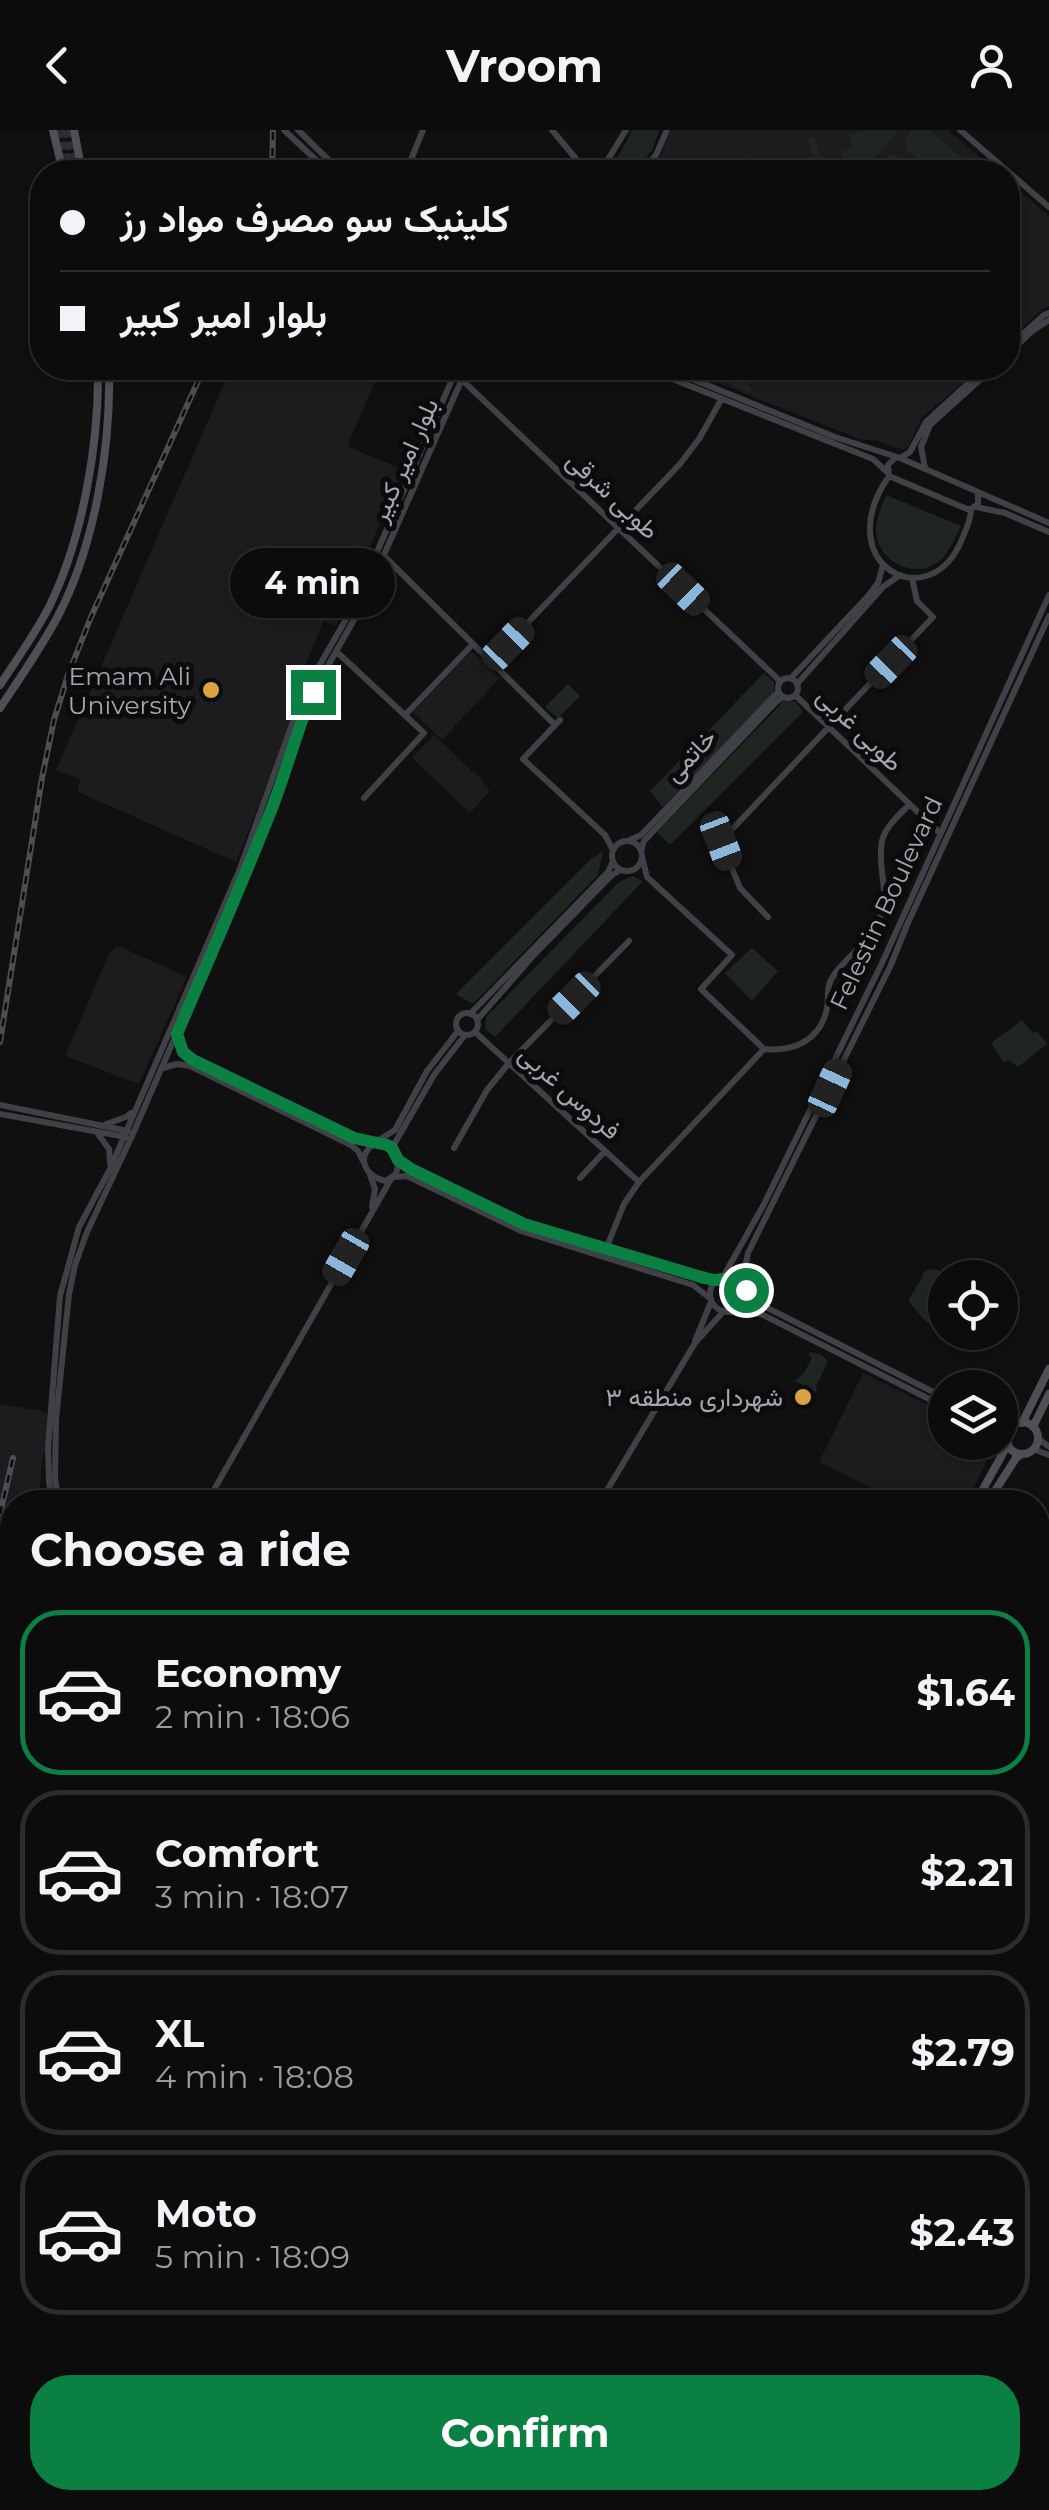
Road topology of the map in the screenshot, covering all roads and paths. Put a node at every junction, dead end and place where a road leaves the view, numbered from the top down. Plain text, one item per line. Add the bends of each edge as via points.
1 (74, 130) edge
2 (284, 130) edge
3 (298, 130) edge
4 (423, 130) edge
5 (552, 130) edge
6 (626, 130) edge
7 (667, 130) edge
8 (960, 130) edge
9 (53, 133) edge
10 (60, 160) edge
11 (80, 160) edge
12 (317, 160) edge
13 (329, 160) edge
14 (411, 160) edge
15 (580, 160) edge
16 (608, 160) edge
17 (652, 160) edge
18 (995, 160) edge
19 (1020, 182) edge
20 (1049, 207) edge
21 (1049, 316) edge
22 (1020, 336) edge
23 (1020, 343) edge
24 (97, 380) edge
25 (109, 380) edge
26 (452, 380) edge
27 (461, 380) edge
28 (463, 380) edge
29 (674, 380) edge
30 (694, 380) edge
31 (975, 380) edge
32 (977, 380) edge
33 (721, 400) junction
34 (910, 452) junction
35 (921, 454) junction
36 (898, 458) junction
37 (421, 459) junction
38 (925, 469) junction
39 (888, 474) junction
40 (978, 492) junction
41 (973, 508) junction
42 (1049, 524) edge
43 (618, 528) junction
44 (1049, 532) edge
45 (384, 556) junction
46 (882, 566) junction
47 (900, 575) junction
48 (912, 578) junction
49 (1049, 595) edge
50 (1049, 616) edge
51 (473, 644) junction
52 (338, 652) junction
53 (490, 662) junction
54 (780, 681) junction
55 (794, 681) junction
56 (0, 685) edge
57 (780, 694) junction
58 (796, 695) junction
59 (0, 708) edge
60 (406, 715) junction
61 (828, 726) junction
62 (364, 798) dead end
63 (910, 804) junction
64 (940, 833) junction
65 (604, 835) junction
66 (625, 842) junction
67 (614, 850) junction
68 (642, 854) junction
69 (613, 861) junction
70 (620, 870) junction
71 (632, 870) junction
72 (647, 877) junction
73 (768, 917) dead end
74 (628, 941) dead end
75 (211, 945) junction
76 (886, 965) junction
77 (473, 1017) junction
78 (474, 1032) junction
79 (462, 1033) junction
80 (177, 1034) junction
81 (764, 1049) junction
82 (509, 1064) junction
83 (162, 1069) junction
84 (0, 1105) edge
85 (136, 1109) junction
86 (0, 1114) edge
87 (99, 1129) junction
88 (127, 1134) junction
89 (374, 1144) junction
90 (392, 1148) junction
91 (454, 1148) dead end
92 (605, 1151) junction
93 (398, 1160) junction
94 (364, 1163) junction
95 (112, 1170) junction
96 (369, 1174) junction
97 (392, 1178) junction
98 (580, 1178) dead end
99 (640, 1182) junction
100 (371, 1213) junction
101 (606, 1249) junction
102 (732, 1263) junction
103 (744, 1265) junction
104 (697, 1276) junction
105 (720, 1278) junction
106 (693, 1285) junction
107 (744, 1287) junction
108 (711, 1300) junction
109 (756, 1301) junction
110 (728, 1312) junction
111 (750, 1312) junction
112 (695, 1342) junction
113 (1049, 1368) edge
114 (928, 1389) edge
115 (1049, 1394) edge
116 (928, 1398) edge
117 (1025, 1418) junction
118 (1018, 1422) edge
119 (1035, 1422) junction
120 (1038, 1438) junction
121 (1049, 1447) edge
122 (1033, 1449) junction
123 (1018, 1452) edge
124 (1022, 1454) junction
125 (1049, 1455) edge
126 (1000, 1461) joint
127 (1009, 1469) junction
128 (52, 1490) edge
129 (213, 1490) edge
130 (607, 1490) edge
131 (983, 1490) edge
132 (996, 1490) edge

1 - 11 main road
2 - 12 main road
3 - 13 main road
4 - 14 main road
5 - 15 main road
6 - 16 main road
7 - 17 main road
8 - 18 main road
9 - 10 main road
19 - 20 main road
21 - 22 main road
21 - 23 main road
24 - 56 main road via 93,457 61,579
25 - 59 main road via 105,459 73,584
26 - 37 main road, بلوار امیر کبیر
27 - 37 main road, بلوار امیر کبیر
28 - 43 main road, طوبی شرقی
29 - 33 main road
30 - 36 main road
31 - 34 main road via 926,422
32 - 35 main road via 930,425
33 - 39 main road via 872,459
33 - 43 main road via 680,464
34 - 35 main road
34 - 36 main road
35 - 38 main road
36 - 38 main road
36 - 39 main road via 890,461
37 - 45 main road, بلوار امیر کبیر
37 - 75 main road, بلوار امیر کبیر via 303,694
38 - 40 main road
39 - 41 main road
39 - 46 main road via 868,524
40 - 41 main road
40 - 42 main road
41 - 44 main road
41 - 48 main road via 950,564
43 - 53 main road
43 - 54 main road, طوبی شرقی
45 - 51 main road
45 - 52 main road, بلوار امیر کبیر
46 - 47 main road
46 - 55 main road via 878,583
47 - 48 main road
47 - 55 main road
48 - 61 main road via 917,602 933,618
49 - 64 main road, Felestin Boulevard
50 - 76 main road, Felestin Boulevard
51 - 53 main road
51 - 60 main road
52 - 60 main road
52 - 75 main road, بلوار امیر کبیر via 302,717 246,874
53 - 65 main road via 557,723 523,759
54 - 55 main road
54 - 57 main road
55 - 58 main road
57 - 58 main road
57 - 66 main road, خاتمی via 640,835
57 - 68 main road, خاتمی via 644,841
58 - 61 main road, طوبی غربی
60 - 62 main road via 424,732
61 - 63 main road, طوبی غربی
61 - 73 main road via 721,841 740,888
63 - 64 main road, طوبی غربی
63 - 81 main road via 882,841 878,924 831,978 821,1026 800,1046
64 - 76 main road, Felestin Boulevard
65 - 66 main road
65 - 67 main road
66 - 67 main road
66 - 68 main road
67 - 69 main road
68 - 71 main road
68 - 72 main road
69 - 70 main road
69 - 77 main road
70 - 71 main road
70 - 77 main road
71 - 72 main road
72 - 81 main road via 732,955 701,988
74 - 82 main road
75 - 80 main road, بلوار امیر کبیر
75 - 85 main road, بلوار امیر کبیر
76 - 102 main road, Felestin Boulevard
76 - 103 main road, Felestin Boulevard
77 - 78 main road
77 - 79 main road via 459,1017
78 - 79 main road
78 - 82 main road, فردوس غربی
79 - 89 main road via 428,1071 395,1130
79 - 90 main road
80 - 83 main road, بلوار امیر کبیر
80 - 89 main road via 193,1060
81 - 99 main road
82 - 91 main road
82 - 92 main road, فردوس غربی
83 - 88 main road, بلوار امیر کبیر
83 - 94 main road via 190,1066 351,1145
84 - 87 main road
85 - 87 main road
85 - 88 main road, بلوار امیر کبیر
86 - 87 main road
87 - 88 main road
87 - 95 main road
88 - 95 main road, بلوار امیر کبیر
89 - 90 main road
89 - 94 main road
90 - 93 main road
92 - 98 main road
92 - 99 main road, فردوس غربی
93 - 97 main road
93 - 101 main road via 524,1224
94 - 96 main road
95 - 128 main road, بلوار امیر کبیر via 79,1227 60,1296 48,1448
96 - 97 main road
96 - 100 main road
97 - 100 main road
97 - 106 main road via 407,1176 521,1231
99 - 101 main road
100 - 129 main road
101 - 104 main road
102 - 103 main road
102 - 105 main road, Felestin Boulevard
103 - 107 main road, Felestin Boulevard
104 - 105 main road
104 - 106 main road
105 - 107 main road via 737,1279
105 - 108 main road
106 - 108 main road
107 - 109 main road
107 - 110 main road via 743,1304
108 - 110 main road
108 - 112 main road
109 - 111 main road
109 - 114 main road
110 - 111 main road
110 - 112 main road
111 - 116 main road
112 - 130 main road
113 - 117 main road
115 - 119 main road
117 - 118 main road
117 - 119 main road
119 - 120 main road
120 - 121 main road
120 - 122 main road
122 - 124 main road
122 - 125 main road
123 - 124 main road
124 - 127 main road
126 - 127 main road
126 - 131 main road
127 - 132 main road

